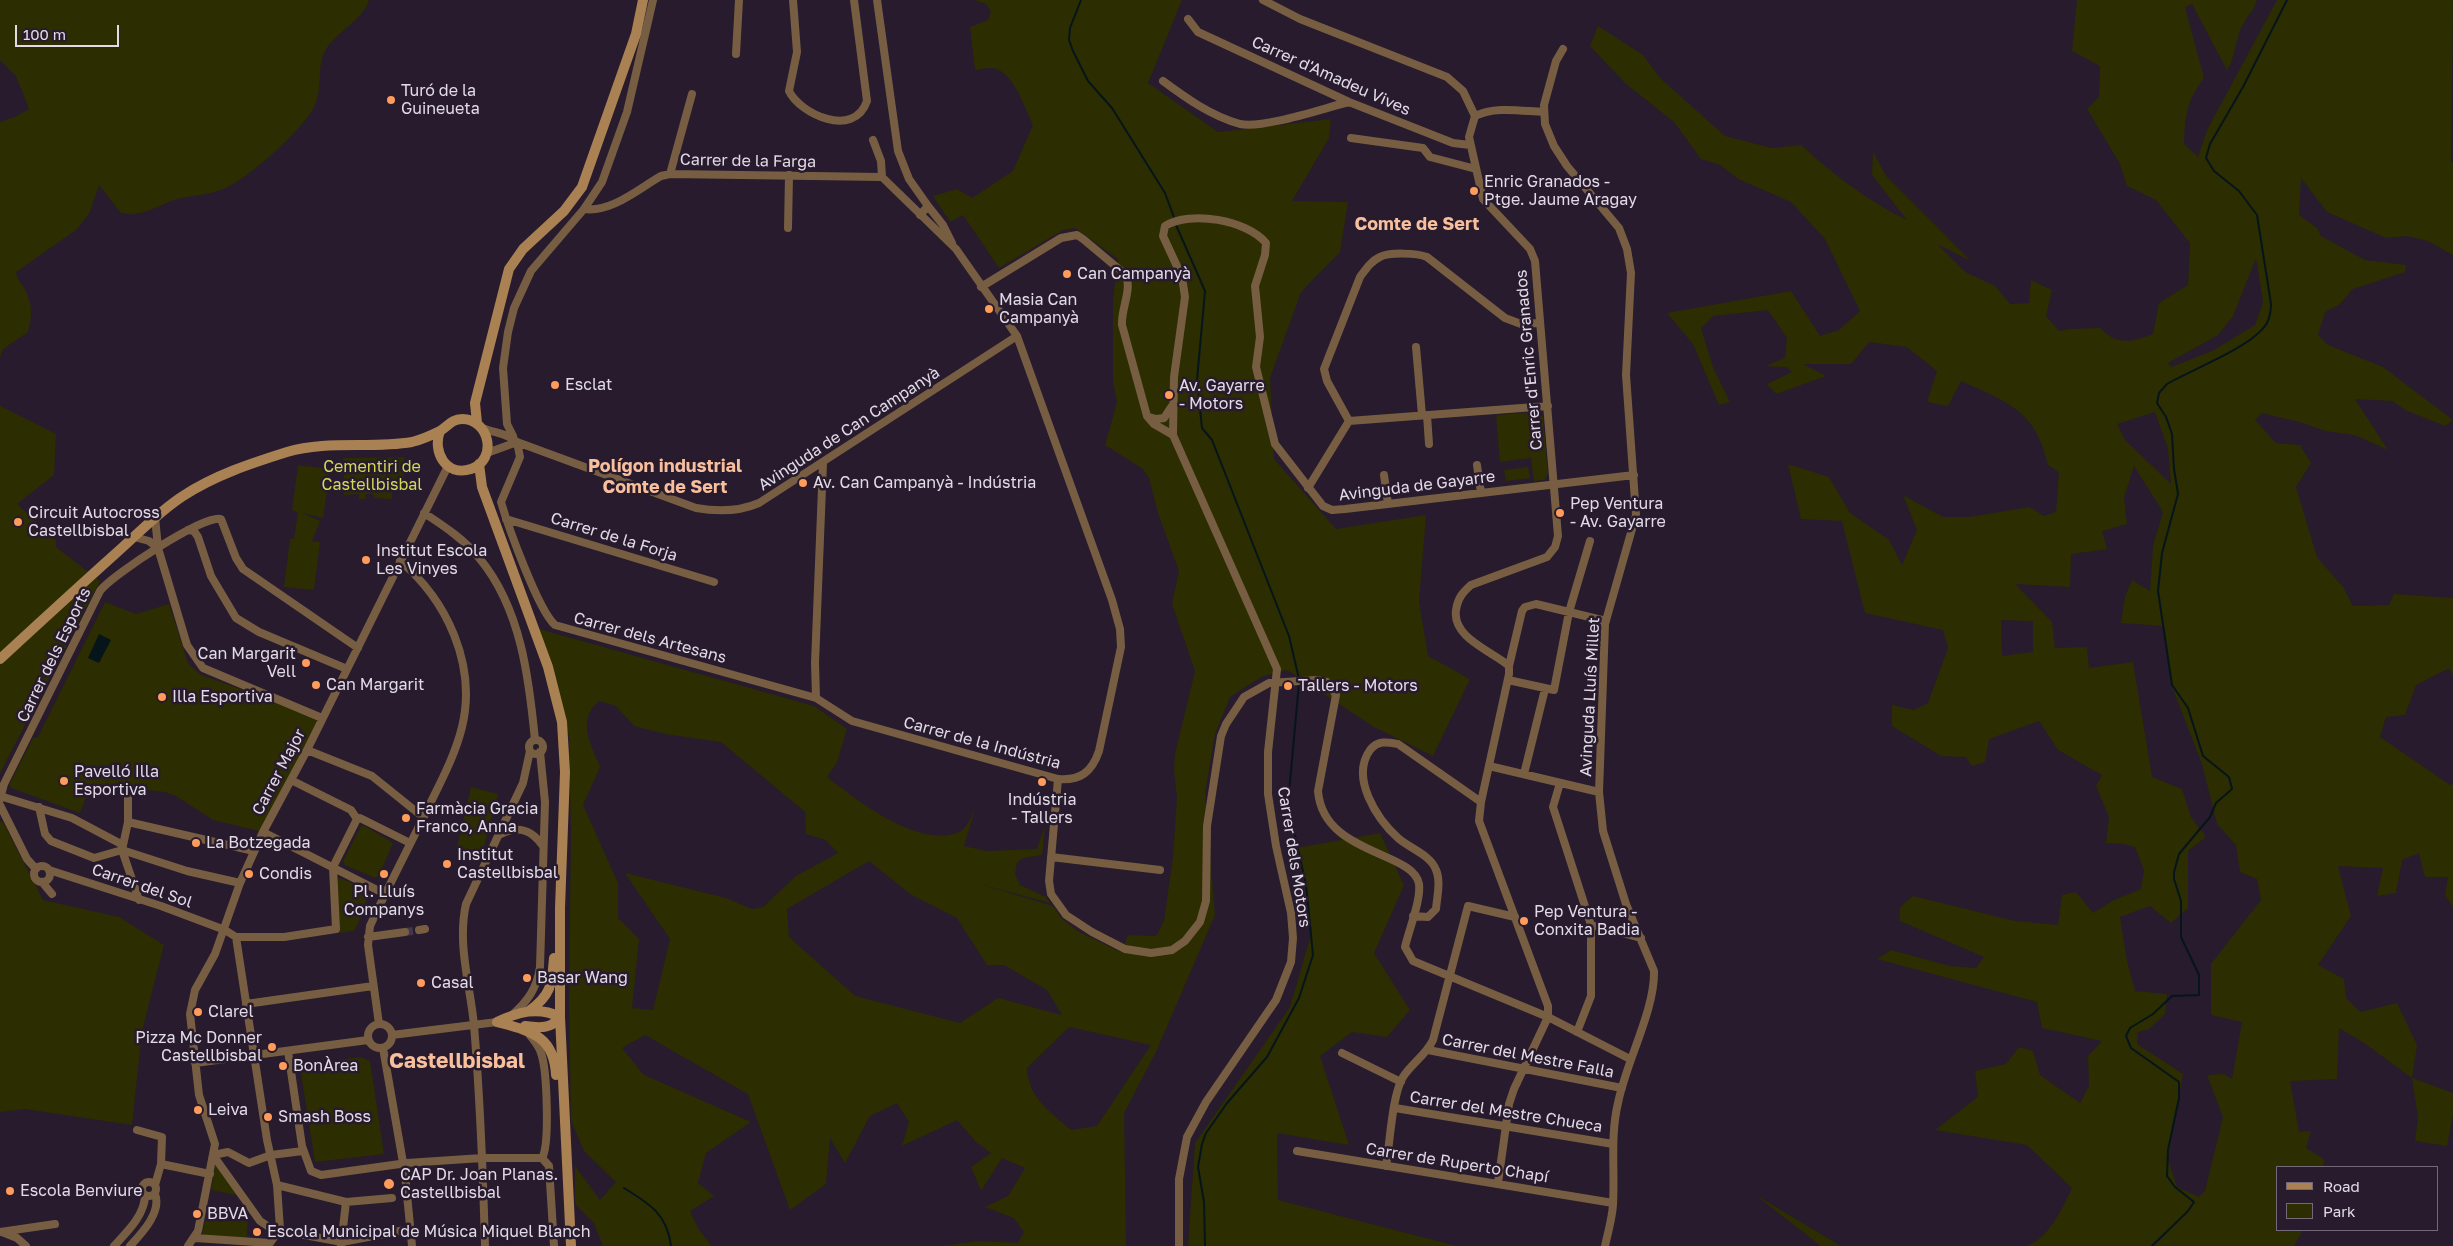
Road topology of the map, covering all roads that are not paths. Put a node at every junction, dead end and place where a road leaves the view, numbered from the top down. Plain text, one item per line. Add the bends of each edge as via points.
1 (643, 0) edge
2 (653, 0) edge
3 (738, 0) edge
4 (792, 0) edge
5 (854, 0) edge
6 (877, 0) edge
7 (1263, 0) edge
8 (1188, 19) dead end
9 (1563, 49) dead end
10 (736, 54) dead end
11 (1163, 81) dead end
12 (692, 94) dead end
13 (1349, 102) junction
14 (1544, 112) junction
15 (1475, 116) junction
16 (1351, 138) dead end
17 (873, 140) dead end
18 (1470, 145) junction
19 (1476, 169) junction
20 (670, 174) junction
21 (789, 175) junction
22 (882, 177) junction
23 (928, 206) junction
24 (584, 209) junction
25 (920, 215) junction
26 (788, 228) dead end
27 (956, 249) junction
28 (981, 287) junction
29 (1540, 323) junction
30 (1017, 336) junction
31 (1416, 347) dead end
32 (475, 403) junction
33 (1173, 404) junction
34 (1548, 406) junction
35 (1424, 415) junction
36 (1147, 416) junction
37 (460, 419) junction
38 (1349, 421) junction
39 (479, 426) junction
40 (440, 431) junction
41 (1173, 435) junction
42 (413, 442) junction
43 (517, 442) junction
44 (1429, 444) dead end
45 (438, 452) junction
46 (487, 453) junction
47 (479, 464) junction
48 (823, 464) junction
49 (1476, 465) dead end
50 (448, 466) junction
51 (463, 470) junction
52 (1384, 475) dead end
53 (1634, 475) junction
54 (1554, 484) junction
55 (482, 487) junction
56 (1308, 488) junction
57 (1481, 493) junction
58 (1388, 504) junction
59 (424, 513) junction
60 (156, 517) junction
61 (506, 519) junction
62 (142, 529) junction
63 (188, 530) junction
64 (157, 532) junction
65 (134, 537) junction
66 (1590, 540) dead end
67 (158, 548) junction
68 (400, 561) junction
69 (714, 582) dead end
70 (1569, 612) junction
71 (1606, 621) junction
72 (358, 648) junction
73 (0, 659) edge
74 (1509, 666) junction
75 (347, 669) junction
76 (1508, 680) junction
77 (1276, 682) junction
78 (1545, 689) junction
79 (816, 698) junction
80 (322, 718) junction
81 (535, 740) junction
82 (307, 750) junction
83 (530, 751) junction
84 (540, 752) junction
85 (1489, 766) junction
86 (1524, 774) junction
87 (1058, 779) junction
88 (291, 780) junction
89 (1560, 783) junction
90 (128, 790) dead end
91 (1599, 792) junction
92 (0, 798) edge
93 (1480, 802) junction
94 (0, 805) edge
95 (39, 807) junction
96 (423, 818) junction
97 (358, 819) junction
98 (128, 822) junction
99 (263, 832) junction
100 (501, 834) junction
101 (410, 843) junction
102 (544, 846) junction
103 (123, 847) junction
104 (254, 851) junction
105 (1051, 857) junction
106 (333, 867) junction
107 (36, 869) junction
108 (49, 870) junction
109 (1160, 870) dead end
110 (42, 882) junction
111 (240, 883) junction
112 (52, 894) dead end
113 (385, 894) junction
114 (139, 900) junction
115 (560, 908) junction
116 (1413, 916) junction
117 (1515, 917) junction
118 (1591, 925) junction
119 (225, 930) junction
120 (405, 932) tunnel mouth
121 (236, 937) junction
122 (368, 938) junction
123 (1640, 938) junction
124 (1449, 975) junction
125 (373, 986) junction
126 (246, 1004) junction
127 (529, 1011) junction
128 (512, 1015) junction
129 (560, 1017) junction
130 (1548, 1017) junction
131 (497, 1022) junction
132 (379, 1024) junction
133 (474, 1025) junction
134 (527, 1030) junction
135 (1577, 1032) junction
136 (392, 1035) junction
137 (368, 1040) junction
138 (383, 1048) junction
139 (1428, 1050) junction
140 (288, 1051) junction
141 (1342, 1053) dead end
142 (254, 1056) junction
143 (1630, 1059) junction
144 (195, 1063) junction
145 (1525, 1068) junction
146 (1401, 1082) junction
147 (1622, 1088) junction
148 (1395, 1108) junction
149 (565, 1122) junction
150 (1505, 1126) junction
151 (137, 1130) dead end
152 (1613, 1144) junction
153 (303, 1151) junction
154 (1297, 1152) dead end
155 (213, 1155) junction
156 (271, 1155) junction
157 (482, 1158) junction
158 (542, 1158) junction
159 (403, 1163) junction
160 (161, 1164) junction
161 (1386, 1166) junction
162 (210, 1174) junction
163 (1498, 1183) junction
164 (155, 1185) junction
165 (277, 1185) junction
166 (154, 1194) junction
167 (145, 1195) junction
168 (392, 1198) dead end
169 (346, 1202) junction
170 (1613, 1202) junction
171 (55, 1224) dead end
172 (280, 1229) junction
173 (410, 1229) junction
174 (0, 1232) edge
175 (194, 1238) junction
176 (342, 1244) edge
177 (26, 1246) edge
178 (114, 1246) edge
179 (130, 1246) edge
180 (188, 1246) edge
181 (412, 1246) edge
182 (485, 1246) edge
183 (554, 1246) edge
184 (572, 1246) edge
185 (1179, 1246) edge
186 (1604, 1246) edge

1 - 32 street via 636,34 582,187 564,210 523,249 509,269
2 - 24 street via 620,133 602,182
3 - 10 street
4 - 5 street via 797,52 789,91 810,110 839,122 857,117 867,101
6 - 23 street, Carrer de la Indústria via 898,151 909,179
7 - 15 street via 1300,18 1438,72 1463,91
8 - 13 street, Carrer d'Amadeu Vives via 1198,32
9 - 14 street, Avinguda Lluís Millet via 1551,76
11 - 13 street via 1193,104 1241,124 1270,122
12 - 20 street
13 - 18 street, Carrer d'Amadeu Vives via 1452,143
14 - 15 street via 1496,110
14 - 53 street, Avinguda Lluís Millet via 1550,136 1560,156 1615,222 1627,249 1632,273 1626,374
15 - 18 street, Carrer d'Enric Granados via 1469,132
16 - 19 street via 1423,148 1430,158
17 - 22 street via 881,162
18 - 19 street, Carrer d'Enric Granados
19 - 29 street, Carrer d'Enric Granados via 1483,199 1530,249 1535,262
20 - 21 street, Carrer de la Farga
20 - 24 street, Carrer de la Farga via 610,206
21 - 22 street, Carrer de la Farga
21 - 26 street
22 - 25 street, Carrer de la Indústria
23 - 25 street
23 - 27 street, Carrer de la Indústria
24 - 43 street via 531,271 511,320 503,377 507,427
25 - 27 street, Carrer de la Indústria
27 - 28 street, Carrer de la Indústria
28 - 30 street, Carrer de la Indústria
28 - 36 street via 1061,238 1076,235 1083,239 1119,267 1129,282 1122,325
29 - 34 street, Carrer d'Enric Granados
29 - 38 street via 1521,324 1505,318 1418,253 1381,256 1368,265 1360,277 1324,369
30 - 48 street, Avinguda de Can Campanyà
30 - 87 street, Carrer de la Indústria via 1120,629 1119,658 1095,763 1077,778
31 - 35 street
32 - 37 street
32 - 39 street
33 - 36 street via 1164,418 1156,420
33 - 41 street, Avinguda de Gayarre
33 - 56 street, Avinguda de Gayarre via 1185,297 1182,277 1163,229 1175,220 1198,217 1258,233 1266,243 1255,286 1260,337 1257,379 1274,444
34 - 35 street
34 - 54 street, Carrer d'Enric Granados
35 - 38 street
35 - 44 street
36 - 41 street
37 - 39 street
37 - 40 street
38 - 56 street
39 - 43 street, Avinguda de Can Campanyà via 508,434
39 - 46 street via 488,441
40 - 42 street
40 - 45 street via 436,442
41 - 77 street, Carrer dels Motors via 1277,669
42 - 45 street
42 - 60 street via 290,451 217,477
43 - 46 street
43 - 48 street, Avinguda de Can Campanyà via 696,508 710,510 737,510 759,503
43 - 61 street, Carrer dels Artesans via 520,457 501,502
45 - 50 street
46 - 47 street
47 - 51 street
47 - 55 street
48 - 79 street
49 - 57 street
50 - 51 street
50 - 59 street, Carrer Major
51 - 55 street
52 - 58 street
53 - 54 street
53 - 71 street, Avinguda Lluís Millet via 1637,498 1633,531
54 - 57 street, Avinguda de Gayarre
54 - 74 street, Carrer d'Enric Granados via 1558,536 1547,557 1471,585 1457,603 1455,616 1461,631
55 - 115 street via 548,667 562,722 566,772
56 - 58 street, Avinguda de Gayarre via 1323,506 1332,510
57 - 58 street, Avinguda de Gayarre
59 - 68 street, Carrer Major
59 - 81 street via 474,552 505,597 520,641
60 - 62 street
60 - 64 street
61 - 69 street, Carrer de la Forja
61 - 79 street, Carrer dels Artesans via 539,599 555,625
62 - 64 street
62 - 65 street
63 - 67 street, Carrer dels Esports
63 - 72 street, Carrer dels Esports via 210,519 221,519 243,568
63 - 75 street via 194,531 198,537 216,587 241,623
64 - 67 street
65 - 67 street via 149,541
65 - 73 street
66 - 70 street
67 - 80 street via 187,645 203,668
67 - 92 street, Carrer dels Esports via 110,580 100,591
68 - 72 street, Carrer Major
68 - 96 street via 414,573 443,610 459,646 463,667 465,707 462,725 448,768
70 - 71 street
70 - 74 street via 1536,604 1525,607
70 - 78 street via 1554,690
71 - 91 street, Avinguda Lluís Millet
72 - 75 street, Carrer Major
74 - 76 street
75 - 80 street, Carrer Major
76 - 78 street
76 - 85 street
77 - 105 street via 1244,697 1223,730 1205,842 1206,901 1200,922 1185,941 1172,950 1151,953 1125,949 1075,922 1051,894
77 - 116 street via 1316,680 1327,682 1332,687 1336,695 1318,791 1319,804 1331,824 1355,844 1413,872 1420,890
77 - 185 street, Carrer dels Motors via 1268,752 1268,794 1292,919 1291,962 1276,1000 1206,1102 1187,1137 1179,1179
78 - 86 street
79 - 87 street, Carrer de la Indústria via 852,721
80 - 82 street, Carrer Major
81 - 83 street via 529,745
81 - 84 street via 542,744
82 - 88 street, Carrer Major
82 - 96 street via 372,776
83 - 84 street
83 - 100 street via 523,783
84 - 102 street via 545,802
85 - 86 street
85 - 93 street
86 - 89 street
87 - 105 street
88 - 97 street via 351,810
88 - 99 street, Carrer Major
89 - 91 street
89 - 118 street via 1553,807
90 - 98 street
91 - 123 street, Avinguda Lluís Millet via 1603,831
92 - 95 street
93 - 116 street via 1398,744 1385,742 1374,745 1368,754 1364,782 1370,801 1398,839 1429,860 1436,870 1436,908 1428,917
93 - 117 street via 1479,821
94 - 107 street via 27,859
95 - 103 street via 72,818
95 - 103 street via 45,834 51,841 94,858
96 - 101 street
97 - 101 street
97 - 106 street
98 - 103 street
98 - 104 street
99 - 104 street, Carrer Major
99 - 106 street
100 - 102 street via 521,829 533,834
100 - 133 street via 466,904 462,922
101 - 113 street
102 - 128 street via 538,980 531,995
103 - 111 street via 187,871
103 - 114 street
104 - 111 street, Carrer Major
105 - 109 street
106 - 113 street
106 - 121 street via 336,929 284,937
107 - 108 street via 43,866
107 - 110 street via 35,877
108 - 110 street via 48,880
108 - 114 street, Carrer del Sol
110 - 112 street
111 - 119 street, Carrer Major
113 - 122 street
114 - 119 street, Carrer del Sol
115 - 127 street via 550,990
115 - 129 street
116 - 124 street via 1405,947 1408,955 1413,961
117 - 124 street via 1468,906
117 - 130 street via 1543,992
118 - 123 street
118 - 135 street via 1591,996
119 - 121 street, Carrer del Sol
119 - 144 street, Carrer Major via 192,998 190,1014
120 - 122 street
121 - 126 street
122 - 125 street
123 - 143 street, Avinguda Lluís Millet via 1654,971 1654,983
124 - 130 street
124 - 139 street
125 - 126 street
125 - 132 street
126 - 142 street
127 - 128 street
127 - 129 street via 542,1010
128 - 131 street
129 - 131 street via 545,1028
129 - 149 street
130 - 135 street
130 - 145 street
131 - 133 street
131 - 134 street
132 - 136 street via 387,1026
132 - 137 street via 370,1029
133 - 136 street
133 - 157 street
134 - 149 street via 549,1045 556,1062 558,1109
134 - 158 street via 541,1051 543,1062 546,1146
135 - 143 street
136 - 138 street via 390,1043
137 - 138 street via 376,1048
137 - 140 street
138 - 159 street
139 - 145 street, Carrer del Mestre Falla
139 - 146 street
140 - 142 street
140 - 153 street
141 - 146 street
142 - 144 street
142 - 156 street
143 - 147 street, Avinguda Lluís Millet
144 - 155 street, Carrer Major via 199,1095 215,1144
145 - 147 street, Carrer del Mestre Falla
145 - 150 street via 1514,1089
146 - 148 street
147 - 152 street, Avinguda Lluís Millet
148 - 150 street, Carrer del Mestre Chueca
148 - 161 street
149 - 184 street
150 - 152 street, Carrer del Mestre Chueca
150 - 163 street
151 - 160 street via 162,1136
152 - 170 street, Avinguda Lluís Millet
153 - 156 street
153 - 159 street via 311,1171 321,1175
154 - 161 street, Carrer de Ruperto Chapí
155 - 156 street via 228,1152 249,1163
155 - 162 street, Carrer Major
155 - 172 street via 260,1221 272,1229
156 - 165 street
157 - 158 street
157 - 159 street
157 - 182 street
158 - 183 street via 549,1166
159 - 173 street
160 - 162 street
160 - 164 street
161 - 163 street, Carrer de Ruperto Chapí
162 - 175 street, Carrer Major
163 - 170 street, Carrer de Ruperto Chapí
164 - 166 street
164 - 167 street via 145,1183 142,1190
165 - 169 street
165 - 172 street
166 - 167 street
166 - 179 street via 157,1202 154,1215
167 - 178 street via 145,1203 136,1220
168 - 169 street
169 - 176 street
170 - 186 street, Avinguda Lluís Millet
171 - 174 street
172 - 175 street via 270,1243
172 - 176 street
173 - 176 street
173 - 181 street
174 - 177 street via 17,1238
175 - 180 street, Carrer Major

